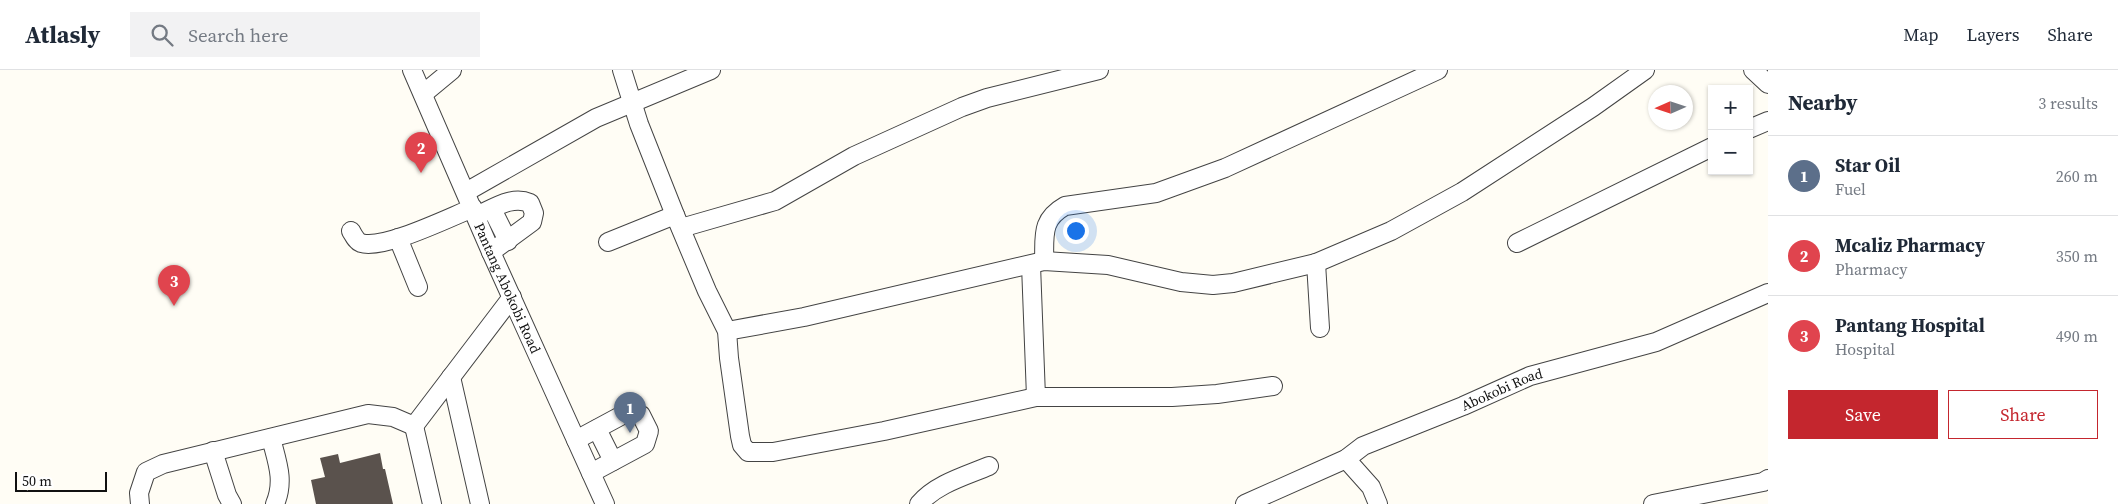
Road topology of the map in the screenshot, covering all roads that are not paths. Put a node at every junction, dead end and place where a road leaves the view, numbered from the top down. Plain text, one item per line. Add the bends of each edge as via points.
1 (412, 70) edge
2 (452, 70) edge
3 (622, 70) edge
4 (711, 70) edge
5 (1099, 70) edge
6 (1438, 70) edge
7 (1645, 70) edge
8 (1753, 70) edge
9 (1768, 84) edge
10 (423, 94) junction
11 (632, 104) junction
12 (1768, 121) edge
13 (1753, 127) edge
14 (1708, 149) edge
15 (472, 205) junction
16 (492, 209) junction
17 (678, 221) junction
18 (351, 232) dead end
19 (398, 238) junction
20 (508, 240) junction
21 (608, 242) dead end
22 (1517, 243) dead end
23 (491, 252) junction
24 (1038, 263) junction
25 (1316, 263) junction
26 (418, 287) dead end
27 (1768, 293) edge
28 (512, 297) junction
29 (1320, 328) dead end
30 (727, 331) junction
31 (451, 377) junction
32 (1273, 386) dead end
33 (1036, 397) junction
34 (414, 426) junction
35 (597, 428) junction
36 (271, 438) junction
37 (576, 440) junction
38 (213, 451) junction
39 (1346, 459) junction
40 (613, 461) junction
41 (989, 466) dead end
42 (591, 473) junction
43 (1768, 479) edge
44 (140, 504) edge
45 (232, 504) edge
46 (275, 504) edge
47 (432, 504) edge
48 (480, 504) edge
49 (605, 504) edge
50 (920, 504) edge
51 (1245, 504) edge
52 (1378, 504) edge
53 (1653, 504) edge

1 - 10 street, Pantang Abokobi Road
2 - 10 street
3 - 11 street
4 - 11 street
5 - 17 street via 962,107 854,156 775,201
6 - 24 street via 1225,168 1156,193 1065,206 1046,222
7 - 25 street via 1462,192 1391,231
8 - 9 street
10 - 15 street, Pantang Abokobi Road
11 - 15 street via 596,118
11 - 17 street
12 - 13 street
14 - 22 street
15 - 16 street
15 - 19 street
15 - 23 street, Pantang Abokobi Road
16 - 20 street
16 - 20 street via 513,200 530,203 534,213 532,222
17 - 21 street
17 - 30 street
18 - 19 street via 355,240 368,244
19 - 26 street
20 - 23 street
23 - 28 street, Pantang Abokobi Road
24 - 25 street via 1108,265 1181,282 1213,285
24 - 30 street via 814,315
24 - 33 street
25 - 29 street
27 - 39 street, Abokobi Road via 1656,342 1530,376 1363,446
28 - 31 street
28 - 37 street, Pantang Abokobi Road
30 - 33 street via 740,436 748,452 773,452 884,431
31 - 34 street
31 - 48 street
32 - 33 street via 1172,397
34 - 36 street via 393,417 368,414
34 - 47 street
35 - 37 street
35 - 40 street
35 - 40 street via 628,412 641,415 649,431 645,444
36 - 38 street
36 - 46 street via 281,490
37 - 42 street, Pantang Abokobi Road
38 - 44 street via 163,464 146,472 139,493
38 - 45 street
39 - 51 street, Abokobi Road
39 - 52 street via 1371,488
40 - 42 street
41 - 50 street via 948,483 926,496
42 - 49 street, Pantang Abokobi Road
43 - 53 street

